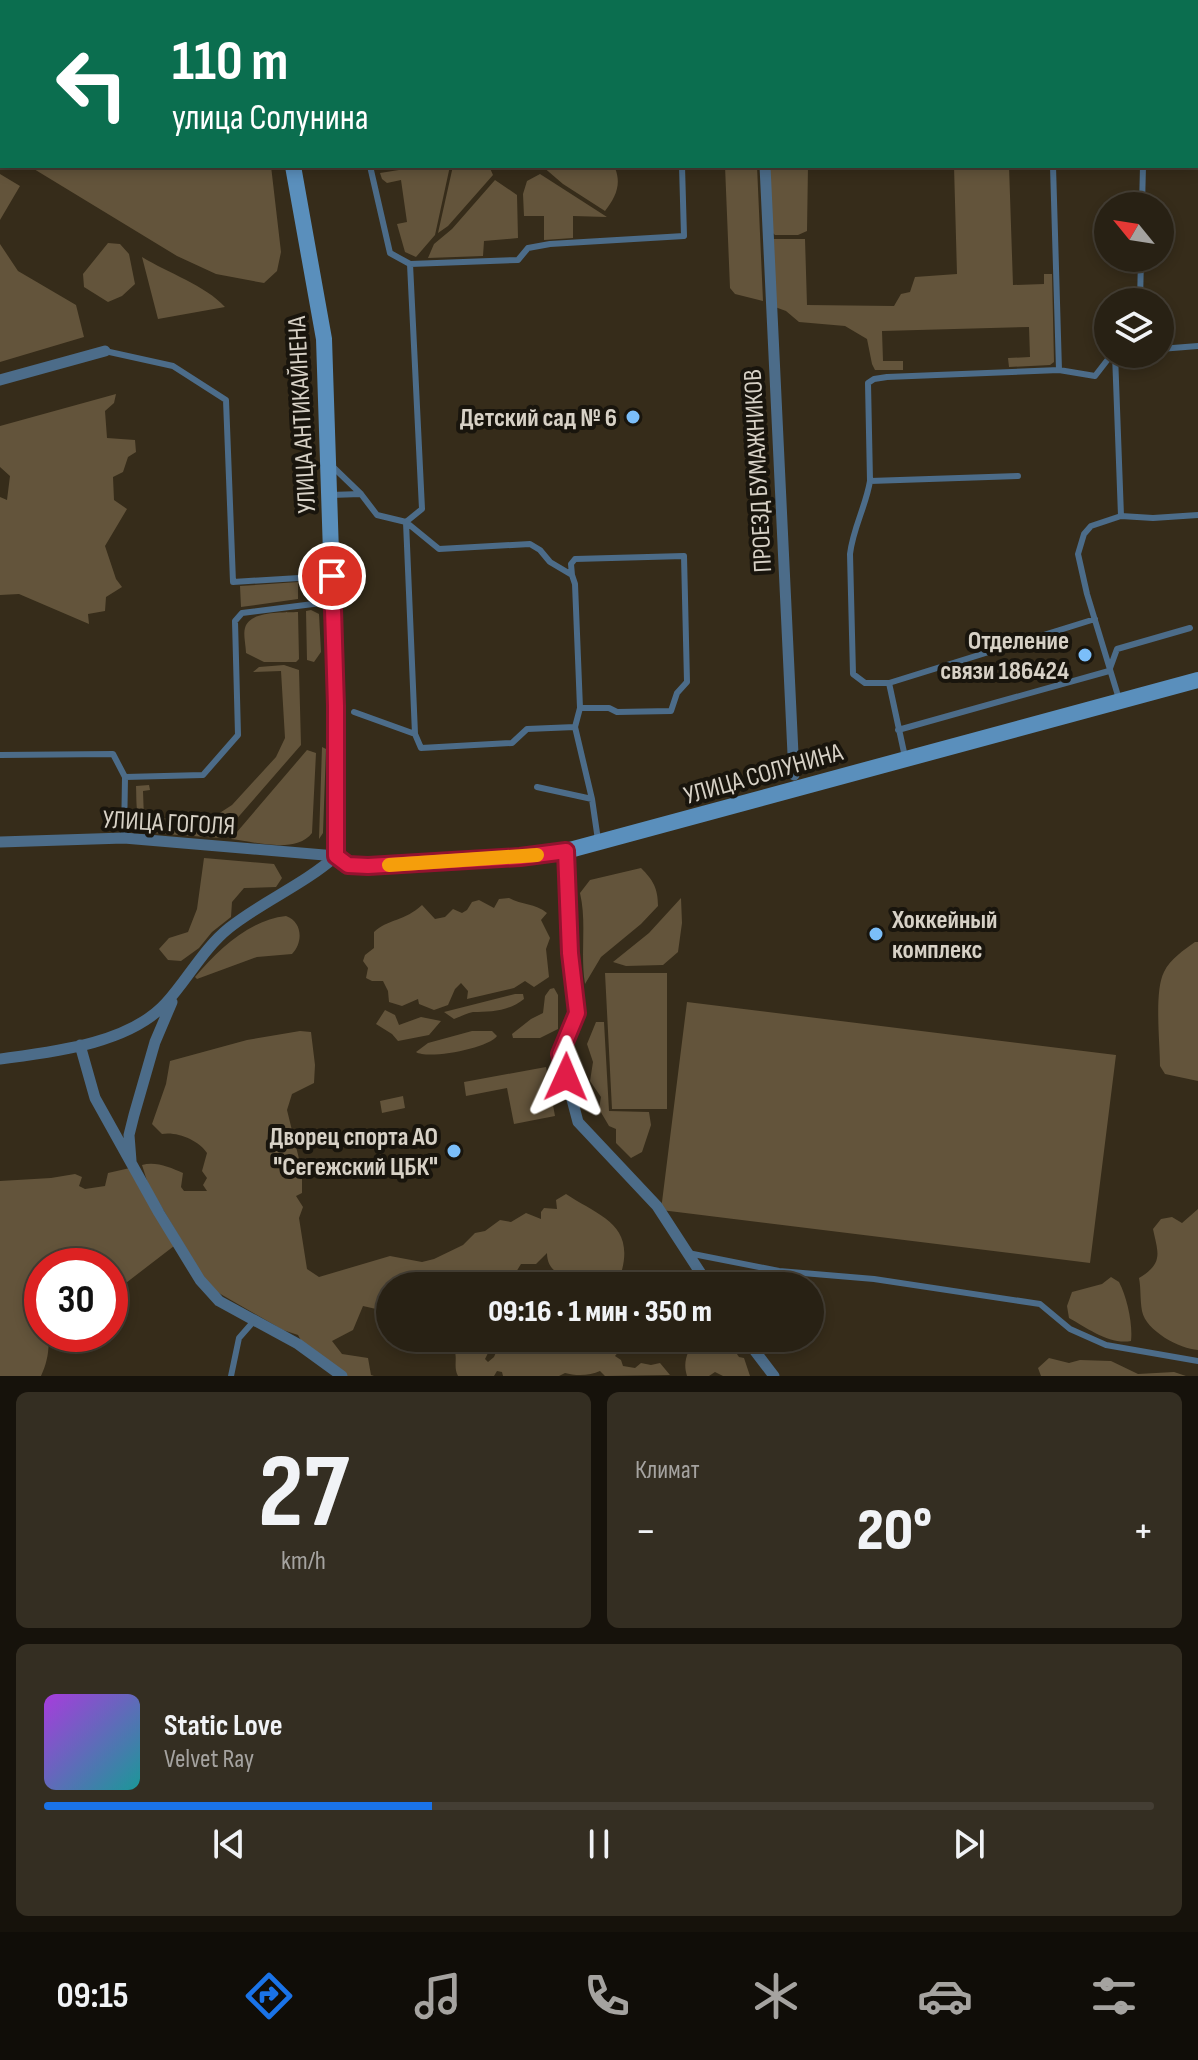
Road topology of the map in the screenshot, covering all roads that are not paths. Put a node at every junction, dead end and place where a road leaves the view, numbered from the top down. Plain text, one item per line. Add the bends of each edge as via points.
1 (293, 168) edge
2 (370, 168) edge
3 (682, 168) edge
4 (765, 168) edge
5 (1053, 168) edge
6 (1143, 168) edge
7 (1142, 192) edge
8 (410, 264) junction
9 (1198, 346) edge
10 (1174, 348) edge
11 (105, 351) joint
12 (1102, 368) edge
13 (1114, 368) edge
14 (1059, 370) junction
15 (0, 380) edge
16 (330, 463) junction
17 (1018, 476) dead end
18 (870, 481) junction
19 (361, 494) junction
20 (330, 495) junction
21 (1198, 515) edge
22 (1121, 516) junction
23 (406, 522) junction
24 (572, 575) junction
25 (332, 576) junction
26 (333, 602) junction
27 (1095, 619) junction
28 (1190, 628) dead end
29 (1109, 671) junction
30 (1198, 680) edge
31 (889, 683) junction
32 (1119, 699) junction
33 (580, 708) junction
34 (354, 712) dead end
35 (575, 727) junction
36 (898, 730) junction
37 (415, 734) junction
38 (0, 755) edge
39 (905, 757) junction
40 (794, 775) dead end
41 (125, 777) junction
42 (537, 787) dead end
43 (592, 799) junction
44 (124, 838) junction
45 (0, 842) edge
46 (598, 844) junction
47 (566, 851) junction
48 (336, 856) junction
49 (181, 985) junction
50 (80, 1045) junction
51 (0, 1059) edge
52 (132, 1166) junction
53 (688, 1253) junction
54 (700, 1272) edge
55 (253, 1322) junction
56 (756, 1352) edge
57 (1198, 1361) edge
58 (231, 1376) edge
59 (342, 1376) edge
60 (774, 1376) edge

1 - 16 street, УЛИЦА АНТИКАЙНЕНА via 324,339
2 - 8 lane via 390,253
3 - 8 lane via 684,236 550,244 528,248 518,260
4 - 40 street, ПРОЕЗД БУМАЖНИКОВ
5 - 14 lane
6 - 7 lane
8 - 23 lane via 422,509
9 - 10 lane
11 - 15 street
11 - 25 lane via 173,366 226,400 233,582
12 - 14 lane via 1095,376
13 - 22 lane
14 - 18 lane via 874,379 868,383
16 - 19 lane
16 - 20 street, УЛИЦА АНТИКАЙНЕНА
17 - 18 lane
18 - 31 lane via 851,541 853,674 865,683
19 - 20 lane
19 - 23 lane via 377,515
20 - 25 street, УЛИЦА АНТИКАЙНЕНА
21 - 22 lane
22 - 27 lane via 1091,526 1078,554
23 - 24 lane via 439,549 530,544
23 - 37 lane
24 - 33 lane
24 - 33 lane via 575,559 684,556 687,682 671,711
25 - 26 street, УЛИЦА АНТИКАЙНЕНА
26 - 41 lane via 242,613 235,621 238,735 203,775
26 - 48 street, УЛИЦА АНТИКАЙНЕНА
27 - 29 lane
27 - 31 lane
28 - 29 lane via 1117,649
29 - 32 lane
29 - 36 lane
30 - 32 street, УЛИЦА СОЛУНИНА
31 - 36 lane
32 - 39 street, УЛИЦА СОЛУНИНА
33 - 35 lane
34 - 37 lane
35 - 37 lane via 527,729 512,743 421,748
35 - 43 lane
36 - 39 lane
38 - 41 lane via 113,754
39 - 46 street, УЛИЦА СОЛУНИНА
41 - 44 lane
42 - 43 lane
43 - 46 lane
44 - 45 street, УЛИЦА ГОГОЛЯ
44 - 48 street, УЛИЦА ГОГОЛЯ
46 - 47 street, УЛИЦА СОЛУНИНА
47 - 48 street, УЛИЦА СОЛУНИНА via 368,866 348,865
47 - 53 street via 577,1013 560,1054 578,1122 657,1206
48 - 49 street via 228,929
49 - 50 street via 143,1023
49 - 52 street via 155,1042 134,1115 129,1135
50 - 51 street
50 - 52 street via 95,1098
52 - 55 street via 200,1280 219,1301
53 - 54 street
53 - 57 lane via 779,1271 1040,1304 1070,1329 1106,1345
55 - 58 lane via 239,1338
55 - 59 street via 298,1344
56 - 60 street

